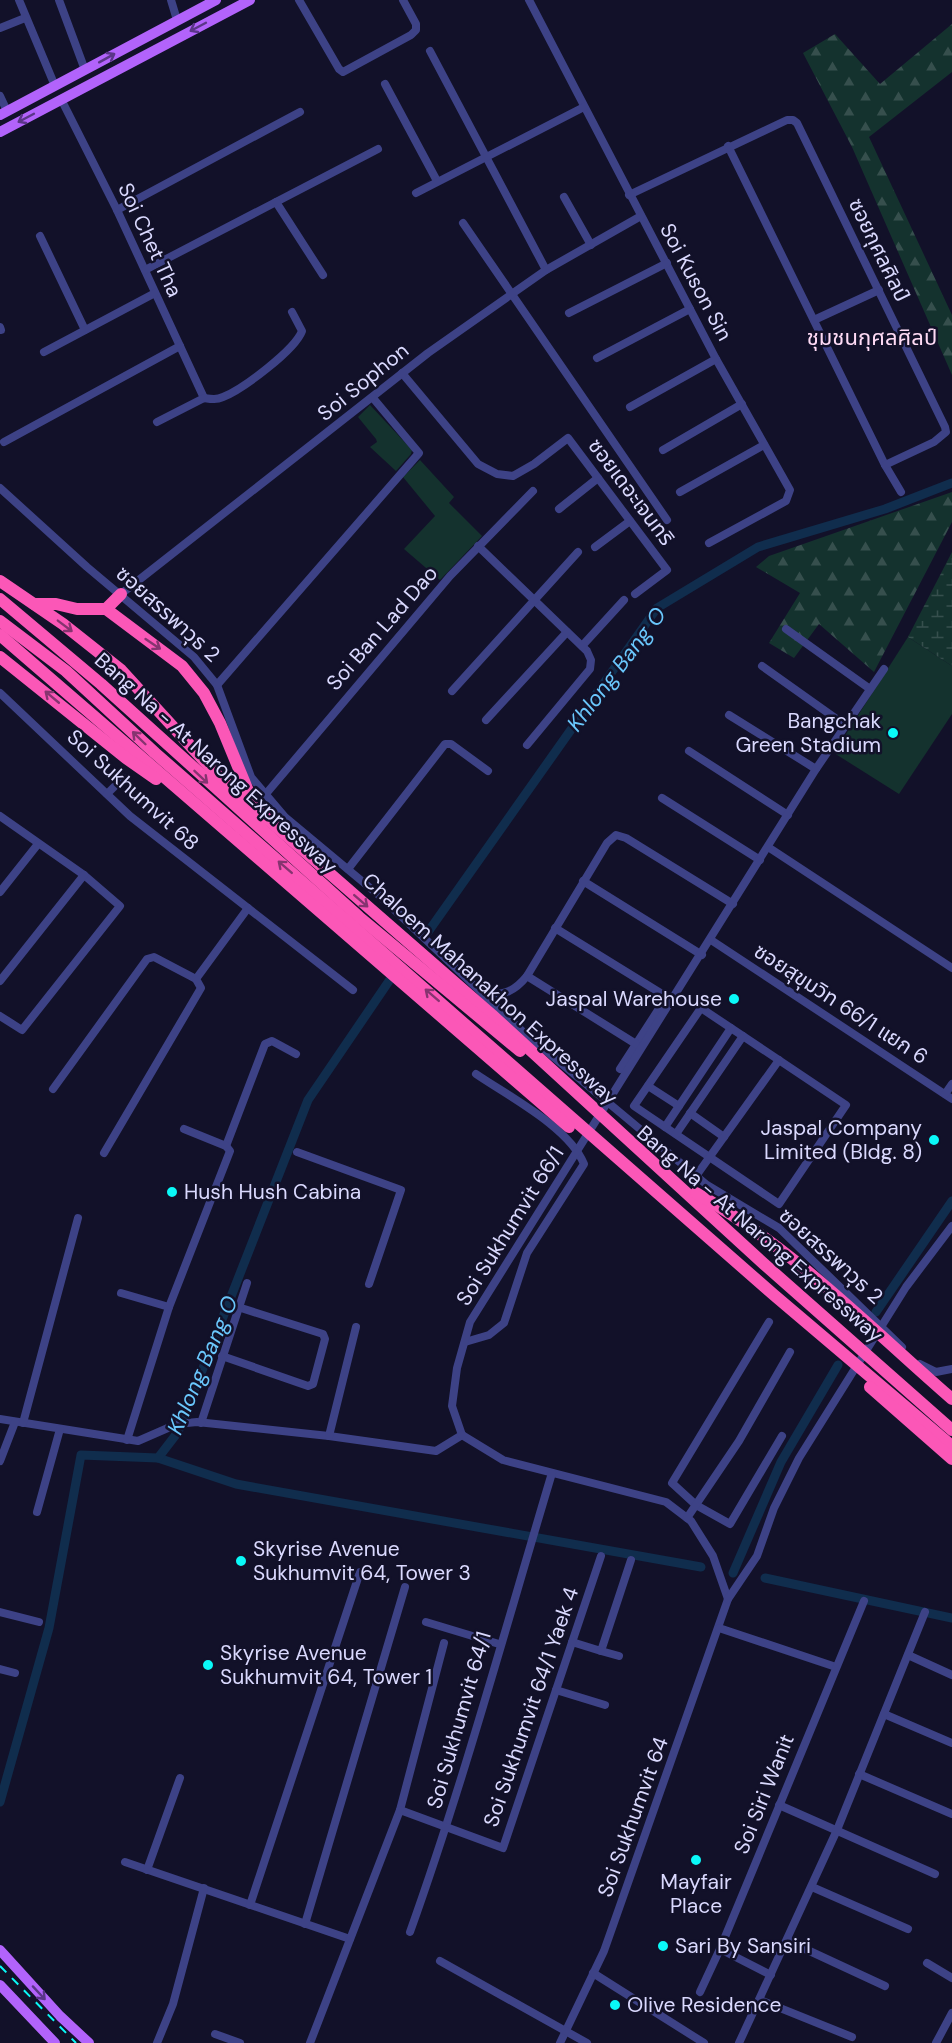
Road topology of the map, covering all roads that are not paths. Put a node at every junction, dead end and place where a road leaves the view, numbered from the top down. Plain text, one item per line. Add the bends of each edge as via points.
1 (19, 0) edge
2 (59, 0) edge
3 (171, 0) edge
4 (250, 0) edge
5 (299, 0) edge
6 (403, 0) edge
7 (529, 0) edge
8 (211, 1) edge
9 (26, 18) junction
10 (177, 20) junction
11 (0, 28) edge
12 (430, 51) dead end
13 (85, 70) junction
14 (385, 84) dead end
15 (55, 86) junction
16 (0, 96) edge
17 (61, 99) junction
18 (584, 107) junction
19 (300, 112) dead end
20 (4, 113) edge
21 (0, 132) edge
22 (728, 146) junction
23 (378, 149) dead end
24 (485, 157) junction
25 (437, 182) junction
26 (416, 193) dead end
27 (629, 195) junction
28 (564, 196) dead end
29 (276, 202) junction
30 (117, 210) junction
31 (641, 216) junction
32 (463, 224) dead end
33 (40, 236) dead end
34 (591, 245) junction
35 (667, 263) junction
36 (145, 270) junction
37 (546, 270) junction
38 (323, 275) dead end
39 (879, 290) junction
40 (155, 293) junction
41 (510, 294) junction
42 (690, 309) junction
43 (292, 312) dead end
44 (568, 313) dead end
45 (814, 320) junction
46 (85, 330) junction
47 (180, 346) junction
48 (44, 352) dead end
49 (597, 358) dead end
50 (716, 359) junction
51 (402, 373) junction
52 (204, 398) junction
53 (373, 398) junction
54 (742, 404) junction
55 (630, 407) dead end
56 (157, 422) dead end
57 (4, 442) dead end
58 (764, 445) junction
59 (663, 450) dead end
60 (885, 465) junction
61 (598, 478) junction
62 (0, 488) edge
63 (533, 491) dead end
64 (680, 492) dead end
65 (902, 492) dead end
66 (559, 509) dead end
67 (667, 520) dead end
68 (630, 521) junction
69 (710, 543) dead end
70 (478, 546) junction
71 (595, 547) dead end
72 (578, 552) dead end
73 (0, 580) edge
74 (121, 594) junction
75 (635, 594) dead end
76 (0, 599) edge
77 (624, 600) dead end
78 (534, 601) junction
79 (34, 604) junction
80 (106, 609) junction
81 (0, 621) edge
82 (786, 629) dead end
83 (567, 632) junction
84 (0, 635) edge
85 (0, 644) edge
86 (582, 646) junction
87 (0, 657) edge
88 (37, 666) junction
89 (762, 666) dead end
90 (884, 669) dead end
91 (217, 684) junction
92 (870, 688) junction
93 (452, 691) dead end
94 (0, 693) edge
95 (729, 715) dead end
96 (486, 720) dead end
97 (844, 725) junction
98 (526, 745) dead end
99 (689, 752) dead end
100 (816, 769) junction
101 (488, 771) dead end
102 (123, 778) dead end
103 (107, 794) junction
104 (265, 795) junction
105 (662, 798) dead end
106 (200, 808) junction
107 (258, 811) junction
108 (788, 815) junction
109 (0, 816) edge
110 (38, 844) junction
111 (768, 848) junction
112 (760, 860) junction
113 (348, 869) junction
114 (84, 875) junction
115 (583, 881) junction
116 (0, 892) edge
117 (733, 904) junction
118 (248, 908) junction
119 (555, 928) junction
120 (711, 940) junction
121 (702, 955) junction
122 (952, 968) edge
123 (527, 976) junction
124 (196, 980) junction
125 (0, 981) edge
126 (353, 990) dead end
127 (485, 996) junction
128 (0, 1016) edge
129 (731, 1028) junction
130 (743, 1036) junction
131 (636, 1044) junction
132 (296, 1054) dead end
133 (778, 1060) junction
134 (620, 1069) dead end
135 (476, 1074) dead end
136 (952, 1084) edge
137 (648, 1086) junction
138 (53, 1089) dead end
139 (949, 1097) edge
140 (679, 1106) junction
141 (690, 1113) junction
142 (665, 1127) junction
143 (184, 1129) dead end
144 (676, 1134) junction
145 (724, 1137) junction
146 (226, 1146) junction
147 (297, 1152) dead end
148 (104, 1153) dead end
149 (710, 1157) junction
150 (664, 1174) junction
151 (696, 1176) junction
152 (78, 1218) dead end
153 (952, 1226) edge
154 (247, 1282) dead end
155 (369, 1284) dead end
156 (121, 1293) dead end
157 (169, 1307) junction
158 (238, 1307) junction
159 (770, 1322) dead end
160 (356, 1327) dead end
161 (465, 1342) junction
162 (790, 1352) dead end
163 (222, 1356) junction
164 (952, 1369) edge
165 (952, 1399) edge
166 (0, 1419) edge
167 (19, 1422) junction
168 (199, 1423) junction
169 (952, 1425) edge
170 (60, 1429) junction
171 (952, 1430) edge
172 (462, 1435) junction
173 (329, 1436) junction
174 (782, 1436) dead end
175 (127, 1440) junction
176 (952, 1446) edge
177 (952, 1459) edge
178 (0, 1461) edge
179 (552, 1473) junction
180 (696, 1505) junction
181 (37, 1512) dead end
182 (687, 1518) junction
183 (601, 1556) dead end
184 (631, 1560) dead end
185 (360, 1572) dead end
186 (405, 1587) dead end
187 (728, 1599) junction
188 (864, 1601) dead end
189 (0, 1612) edge
190 (925, 1612) dead end
191 (39, 1622) dead end
192 (426, 1622) dead end
193 (719, 1628) junction
194 (444, 1642) dead end
195 (572, 1642) junction
196 (499, 1644) junction
197 (601, 1651) junction
198 (908, 1655) junction
199 (619, 1656) dead end
200 (836, 1667) junction
201 (0, 1669) edge
202 (15, 1673) dead end
203 (952, 1675) edge
204 (556, 1690) junction
205 (604, 1705) dead end
206 (884, 1714) junction
207 (952, 1743) edge
208 (859, 1774) junction
209 (180, 1778) dead end
210 (779, 1805) junction
211 (400, 1810) junction
212 (952, 1814) edge
213 (447, 1829) junction
214 (837, 1830) junction
215 (125, 1862) dead end
216 (147, 1870) junction
217 (935, 1874) dead end
218 (812, 1887) junction
219 (204, 1888) junction
220 (250, 1905) junction
221 (304, 1924) junction
222 (908, 1929) dead end
223 (410, 1932) dead end
224 (350, 1939) junction
225 (788, 1941) junction
226 (720, 1949) junction
227 (0, 1950) edge
228 (440, 1961) dead end
229 (927, 1964) dead end
230 (593, 1973) junction
231 (771, 1975) junction
232 (952, 1978) edge
233 (0, 1985) edge
234 (885, 1986) dead end
235 (700, 1992) dead end
236 (760, 2000) junction
237 (952, 2013) edge
238 (566, 2031) junction
239 (215, 2034) dead end
240 (852, 2037) dead end
241 (55, 2043) edge
242 (89, 2043) edge
243 (157, 2043) edge
244 (240, 2043) edge
245 (310, 2043) edge
246 (560, 2043) edge
247 (587, 2043) edge
248 (704, 2043) edge
249 (739, 2043) edge
250 (936, 2043) edge

1 - 9 street
2 - 13 street
3 - 10 street
4 -> 17 main road
5 - 6 street via 343,72 416,30
7 - 18 street, Soi Kuson Sin
8 - 10 main road
9 - 11 street
9 - 15 street
13 -> 10 main road
12 - 24 street
13 - 15 main road
14 - 25 street
15 - 17 main road
15 - 20 main road
16 - 20 street
17 -> 21 main road
17 - 30 street, Soi Chet Tha
18 - 24 street
18 - 27 street, Soi Kuson Sin
19 - 30 street
22 - 27 street, ซอยกุศลศิลป์
22 - 39 street, ซอยกุศลศิลป์ via 794,120
22 - 45 street
23 - 29 street
24 - 25 street
24 - 37 street
25 - 26 street
27 - 31 street, Soi Kuson Sin
28 - 34 street
29 - 36 street
29 - 38 street
30 - 36 street, Soi Chet Tha
31 - 34 street, Soi Sophon
31 - 35 street, Soi Kuson Sin
32 - 41 street
33 - 46 street
34 - 37 street, Soi Sophon
35 - 42 street, Soi Kuson Sin
35 - 44 street
36 - 40 street, Soi Chet Tha
37 - 41 street, Soi Sophon
39 - 45 street
39 - 60 street, ซอยกุศลศิลป์ via 946,432 934,442
40 - 46 street
40 - 47 street, Soi Chet Tha
41 - 51 street, Soi Sophon
41 - 67 street
42 - 49 street
42 - 50 street, Soi Kuson Sin
43 - 52 street via 302,331 294,345 223,397
45 - 60 street
46 - 48 street
47 - 52 street, Soi Chet Tha
47 - 57 street
50 - 54 street, Soi Kuson Sin
50 - 55 street
51 - 53 street, Soi Sophon
51 - 61 street, ซอยเดอะเจนทริ via 478,464 497,474 513,476 568,438
52 - 56 street
53 - 74 street, Soi Sophon
53 - 91 street via 418,453
54 - 58 street, Soi Kuson Sin
54 - 59 street
58 - 64 street
58 - 69 street, Soi Kuson Sin via 791,495
60 - 65 street
61 - 66 street
61 - 68 street, ซอยเดอะเจนทริ
62 - 74 street, ซอยสรรพาวุธ 2
63 - 70 street, Soi Ban Lad Dao
68 - 71 street
68 - 75 street, ซอยเดอะเจนทริ via 668,570
70 - 78 street
70 - 104 street, Soi Ban Lad Dao
72 - 78 street
73 - 79 highway, Chaloem Mahanakhon Expressway
74 - 80 highway
74 - 91 street, ซอยสรรพาวุธ 2 via 194,657
76 -> 150 highway, Bang Na - At Narong Expressway via 101,684 359,917
77 - 86 street
78 - 83 street
78 - 93 street
79 - 80 highway
79 -> 107 highway, Chaloem Mahanakhon Expressway via 121,670 218,776
80 -> 107 highway via 182,666 204,693 231,744 245,787
176 -> 81 highway, Bang Na - At Narong Expressway via 657,1193 80,684
82 - 92 street
83 - 86 street
83 - 96 street
84 - 88 highway
85 - 88 highway
86 - 98 street via 590,656 590,669
106 -> 87 highway via 126,758
88 - 106 highway
89 - 97 street
90 - 92 street, Soi Sukhumvit 66/1
91 - 104 street, ซอยสรรพาวุธ 2 via 251,777
92 - 97 street, Soi Sukhumvit 66/1
94 - 103 street, Soi Sukhumvit 68
95 - 100 street
97 - 100 street, Soi Sukhumvit 66/1
99 - 108 street
100 - 108 street, Soi Sukhumvit 66/1
101 - 113 street via 451,744 445,744
102 - 103 street
103 - 118 street, Soi Sukhumvit 68
104 - 113 street, ซอยสรรพาวุธ 2 via 285,817
105 - 112 street
106 - 177 highway
107 -> 171 highway, Chaloem Mahanakhon Expressway via 492,1015
108 - 111 street, Soi Sukhumvit 66/1
109 - 110 street
110 - 114 street
110 - 116 street
111 - 112 street, Soi Sukhumvit 66/1
111 - 122 street
112 - 117 street, Soi Sukhumvit 66/1
113 - 127 street, ซอยสรรพาวุธ 2
114 - 125 street
114 - 128 street via 120,909 22,1030
115 - 117 street via 616,835
115 - 119 street
115 - 121 street
117 - 120 street, Soi Sukhumvit 66/1
118 - 124 street
118 - 126 street, Soi Sukhumvit 68
119 - 123 street
119 - 131 street via 662,994 662,1004
120 - 121 street, Soi Sukhumvit 66/1
120 - 139 street, ซอยสุขุมวิท 66/1 แยก 6
121 - 161 street, Soi Sukhumvit 66/1 via 470,1322
123 - 127 street via 506,994
123 - 131 street
124 - 138 street via 154,957 147,959
124 - 148 street via 200,991
127 - 151 street, ซอยสรรพาวุธ 2
129 - 130 street
129 - 137 street via 701,1008
129 - 140 street
130 - 133 street
130 - 141 street
131 - 134 street
132 - 146 street via 272,1041 265,1044
133 - 145 street
133 - 149 street via 846,1105 779,1204
135 - 161 street via 544,1120 574,1147 584,1164 527,1253 504,1323 489,1335
136 - 139 street
137 - 140 street
137 - 142 street via 634,1106
140 - 142 street
141 - 144 street
141 - 145 street
142 - 144 street
143 - 146 street
144 - 149 street
145 - 149 street
146 - 157 street via 230,1151
147 - 155 street via 401,1190
149 - 151 street
150 - 165 highway via 738,1216 792,1256
150 - 169 highway, Bang Na - At Narong Expressway via 766,1269
151 - 164 street, ซอยสรรพาวุธ 2 via 779,1228 924,1368 945,1372
152 - 167 street
153 - 187 street, Soi Sukhumvit 64 via 906,1287 799,1458 774,1508 757,1556
154 - 158 street
156 - 157 street
157 - 175 street
158 - 163 street
158 - 163 street via 323,1334 325,1339 312,1383 308,1386
159 - 180 street via 672,1483
160 - 173 street
161 - 172 street, Soi Sukhumvit 66/1 via 452,1406
162 - 180 street via 739,1441
163 - 168 street
166 - 167 street
167 - 170 street
167 - 178 street
168 - 173 street
168 - 175 street via 177,1424 138,1442
170 - 175 street
170 - 181 street
172 - 173 street via 436,1451
172 - 179 street via 503,1460
174 - 180 street via 730,1524
179 - 182 street via 666,1502
179 - 196 street, Soi Sukhumvit 64/1
180 - 182 street
182 - 187 street via 712,1556
183 - 195 street, Soi Sukhumvit 64/1 Yaek 4
184 - 197 street
185 - 220 street
186 - 221 street
187 - 193 street, Soi Sukhumvit 64
188 - 200 street, Soi Siri Wanit
189 - 191 street
190 - 198 street
192 - 196 street
193 - 200 street
193 - 230 street, Soi Sukhumvit 64
194 - 211 street
195 - 197 street
195 - 204 street, Soi Sukhumvit 64/1 Yaek 4
196 - 213 street, Soi Sukhumvit 64/1
197 - 199 street
198 - 203 street
198 - 206 street
200 - 210 street, Soi Siri Wanit
201 - 202 street
204 - 205 street
204 - 213 street, Soi Sukhumvit 64/1 Yaek 4 via 503,1848
206 - 207 street
206 - 208 street
208 - 212 street
208 - 214 street
209 - 216 street
210 - 214 street
210 - 226 street, Soi Siri Wanit
211 - 213 street, Soi Sukhumvit 64/1
211 - 224 street, Soi Sukhumvit 64/1
213 - 223 street
214 - 217 street
214 - 218 street
215 - 216 street
216 - 219 street
218 - 222 street
218 - 225 street
219 - 220 street
219 - 243 street via 173,2004
220 - 221 street
221 - 224 street
224 - 245 street, Soi Sukhumvit 64/1
225 - 231 street
225 - 234 street
226 - 231 street
226 - 235 street, Soi Siri Wanit
227 -> 242 main road
228 - 238 street
229 - 232 street
230 - 238 street, Soi Sukhumvit 64
230 - 248 street
231 - 236 street
233 - 241 main road
236 - 240 street
236 - 249 street
237 - 250 street
238 - 246 street, Soi Sukhumvit 64
238 - 247 street
239 - 244 street

